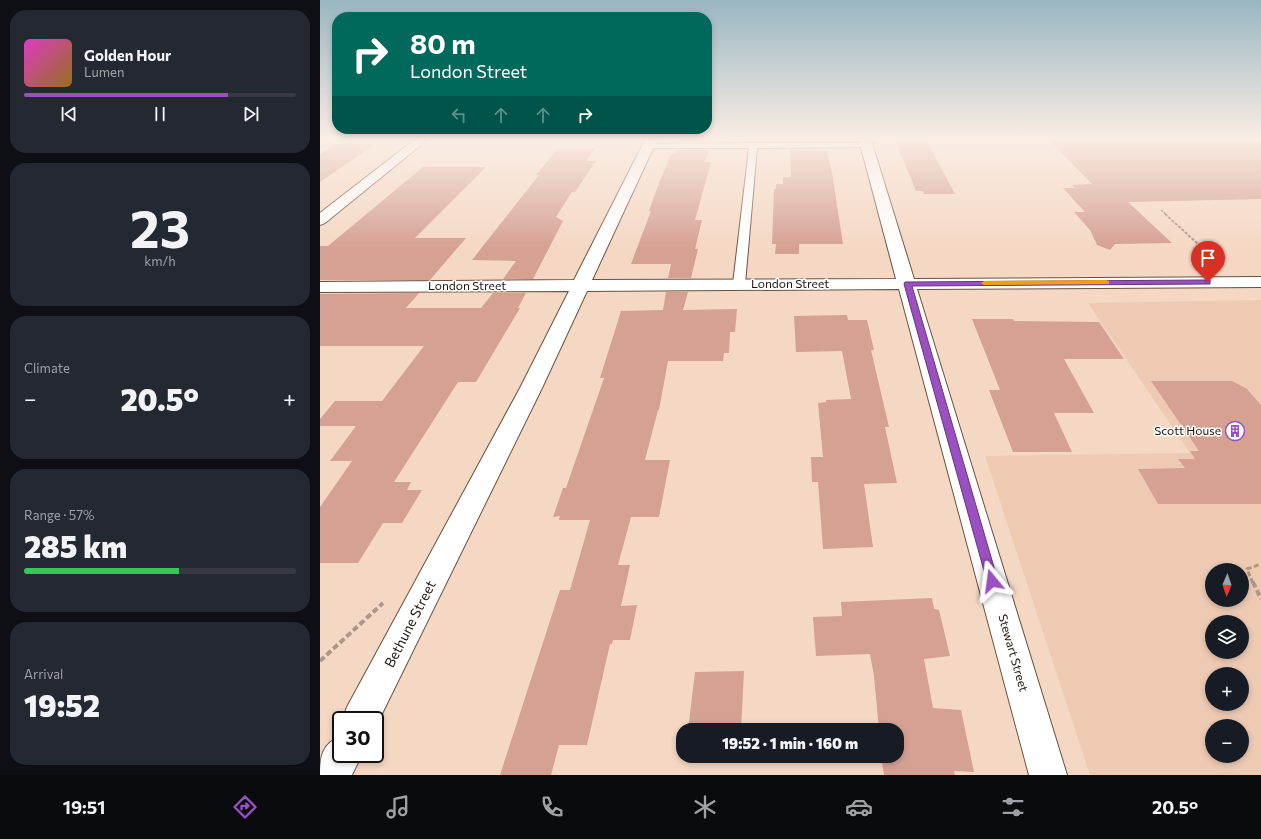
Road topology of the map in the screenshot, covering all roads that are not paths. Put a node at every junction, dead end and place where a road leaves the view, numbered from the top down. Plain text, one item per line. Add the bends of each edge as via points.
1 (375, 176) edge
2 (633, 176) edge
3 (750, 176) edge
4 (876, 176) edge
5 (320, 220) edge
6 (1261, 282) edge
7 (739, 284) junction
8 (907, 284) junction
9 (581, 285) junction
10 (320, 287) edge
11 (365, 711) edge
12 (338, 763) edge
13 (332, 775) edge
14 (1048, 775) edge

1 - 5 street
2 - 9 street, Bethune Street
3 - 7 lane
4 - 8 street, Stewart Street
6 - 8 street, London Street
7 - 8 street, London Street
7 - 9 street, London Street
8 - 14 street, Stewart Street
9 - 10 street, London Street
9 - 11 street, Bethune Street
12 - 13 street

